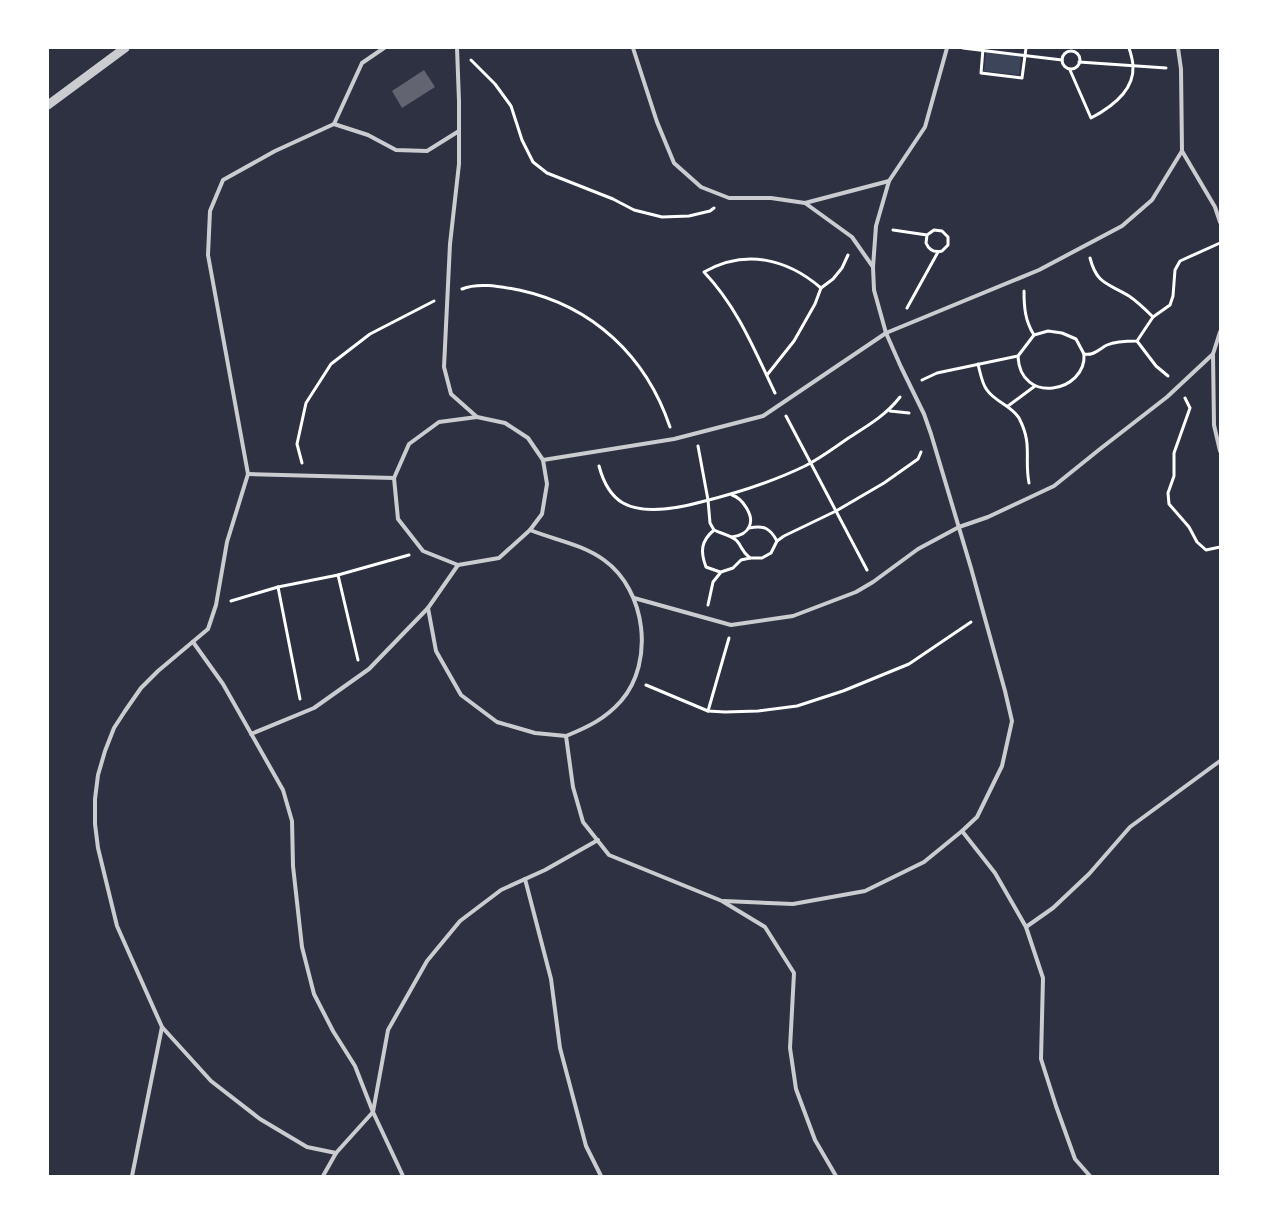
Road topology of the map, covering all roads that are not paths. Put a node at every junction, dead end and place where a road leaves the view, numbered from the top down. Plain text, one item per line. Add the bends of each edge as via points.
1 (125, 48) edge
2 (384, 48) edge
3 (456, 48) edge
4 (633, 48) edge
5 (947, 48) edge
6 (1178, 48) edge
7 (48, 105) edge
8 (334, 124) junction
9 (459, 131) junction
10 (1182, 151) junction
11 (889, 181) junction
12 (805, 203) junction
13 (1220, 222) edge
14 (873, 267) junction
15 (886, 332) junction
16 (1220, 332) edge
17 (1213, 354) junction
18 (477, 417) junction
19 (1220, 451) edge
20 (543, 460) junction
21 (248, 474) junction
22 (394, 478) junction
23 (959, 527) junction
24 (530, 530) junction
25 (458, 565) junction
26 (634, 598) junction
27 (428, 608) junction
28 (193, 642) junction
29 (251, 734) junction
30 (566, 736) junction
31 (1220, 761) edge
32 (962, 831) junction
33 (598, 840) junction
34 (525, 879) junction
35 (722, 900) junction
36 (1026, 927) junction
37 (162, 1027) junction
38 (373, 1112) junction
39 (336, 1152) junction
40 (132, 1176) edge
41 (323, 1176) edge
42 (403, 1176) edge
43 (601, 1176) edge
44 (836, 1176) edge
45 (1090, 1176) edge

1 - 7 street
2 - 8 lane via 362,63
3 - 9 lane
4 - 12 lane via 674,163 701,187 729,198 771,198
5 - 11 lane via 924,127
6 - 10 lane
8 - 9 lane via 368,135 396,150 426,151
8 - 21 lane via 222,180 210,211 208,255
9 - 18 lane via 460,164 450,244 444,368 451,394
10 - 13 lane via 1215,207
10 - 15 lane via 1152,200 1122,226 1039,270
11 - 12 lane
11 - 14 lane via 876,226
12 - 14 lane via 852,237
14 - 15 lane via 874,290
15 - 20 lane via 763,416 674,439
15 - 23 lane via 924,414
16 - 17 lane
17 - 19 lane via 1214,425
17 - 23 lane via 1168,397 1054,486
18 - 20 lane via 505,423 528,438
18 - 22 lane via 440,422 409,444
20 - 24 lane via 547,484 542,514
21 - 22 lane
21 - 28 lane via 227,542 216,605 208,629
22 - 25 lane via 398,519 423,551
23 - 26 lane via 918,549 856,592 794,616 731,625
23 - 32 lane via 1012,721 1002,766 977,817
24 - 25 lane via 499,558
24 - 26 lane via 583,548 606,561 626,583
25 - 27 lane
26 - 30 lane via 641,621 642,648 634,679 621,701 593,725
27 - 29 lane via 370,670 314,708
27 - 30 lane via 436,651 460,695 497,722 535,733
28 - 29 lane via 223,684
28 - 37 lane via 141,688 119,720 98,774 95,799 98,848 117,926
29 - 38 lane via 282,790 292,821 297,908 302,947 314,994 356,1066
30 - 33 lane via 573,787 583,822
31 - 36 lane via 1130,827 1089,874 1053,908
32 - 35 lane via 924,862 865,890 793,904
32 - 36 lane via 995,873
33 - 34 lane
33 - 35 lane via 609,855
34 - 38 lane via 501,890 460,921 427,961 388,1030
34 - 43 lane via 551,979 560,1048 586,1146
35 - 44 lane via 765,927 794,973 790,1048 796,1090 815,1140
36 - 45 lane via 1043,978 1041,1059 1075,1159
37 - 39 lane via 211,1081 260,1119 307,1147
37 - 40 lane
38 - 39 lane
38 - 42 lane
39 - 41 lane

